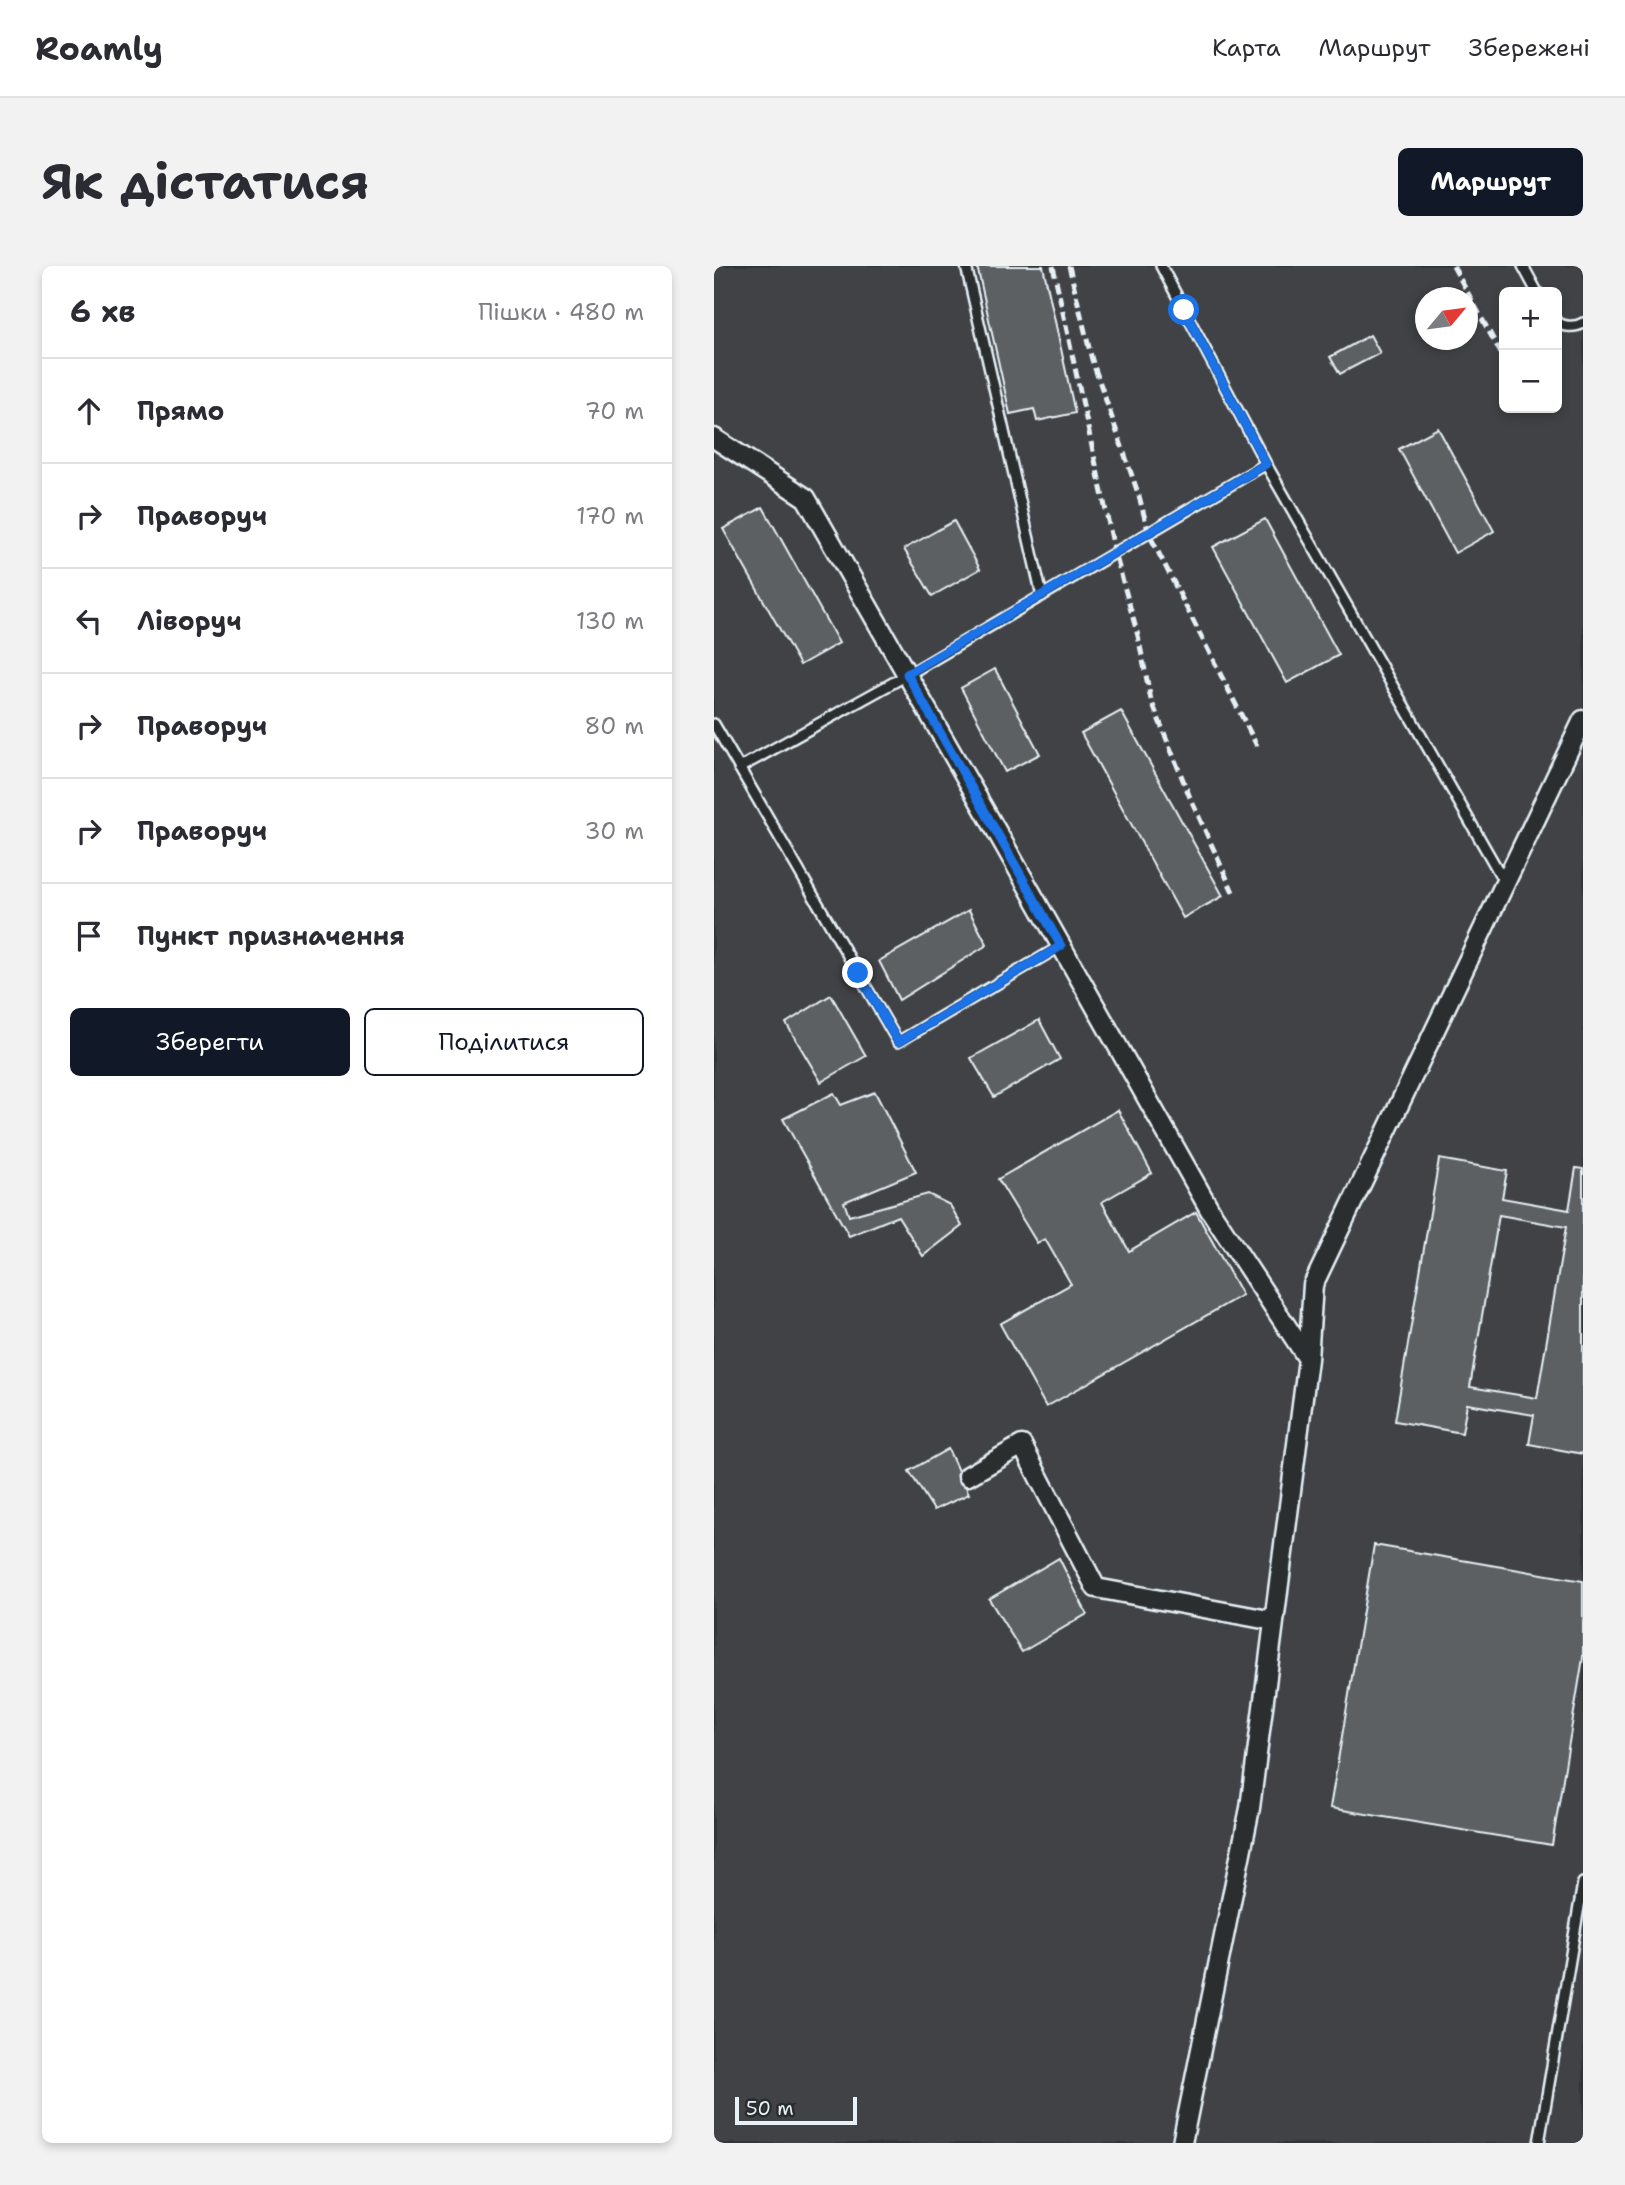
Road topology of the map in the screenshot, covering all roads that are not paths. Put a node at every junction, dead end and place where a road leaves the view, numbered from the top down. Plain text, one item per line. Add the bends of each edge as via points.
1 (966, 266) edge
2 (1161, 266) edge
3 (1523, 266) edge
4 (1534, 287) edge
5 (1583, 323) edge
6 (1562, 326) edge
7 (714, 438) edge
8 (1266, 464) junction
9 (1042, 596) junction
10 (907, 674) junction
11 (1583, 720) edge
12 (714, 724) edge
13 (739, 768) junction
14 (1505, 884) junction
15 (1061, 946) junction
16 (1308, 1359) junction
17 (968, 1476) dead end
18 (1274, 1621) junction
19 (1583, 1883) edge
20 (1182, 2143) edge
21 (1539, 2143) edge

1 - 9 lane
2 - 8 lane
3 - 4 lane
5 - 6 lane
7 - 10 street via 806,498
8 - 9 lane
8 - 14 lane
9 - 10 lane
10 - 13 lane
10 - 15 street
11 - 14 street
12 - 13 lane
13 - 15 lane via 898,1042
14 - 16 street via 1313,1285
15 - 16 street via 1210,1210
16 - 18 street
17 - 18 street via 1022,1445 1096,1588
18 - 20 street via 1250,1808
19 - 21 lane

